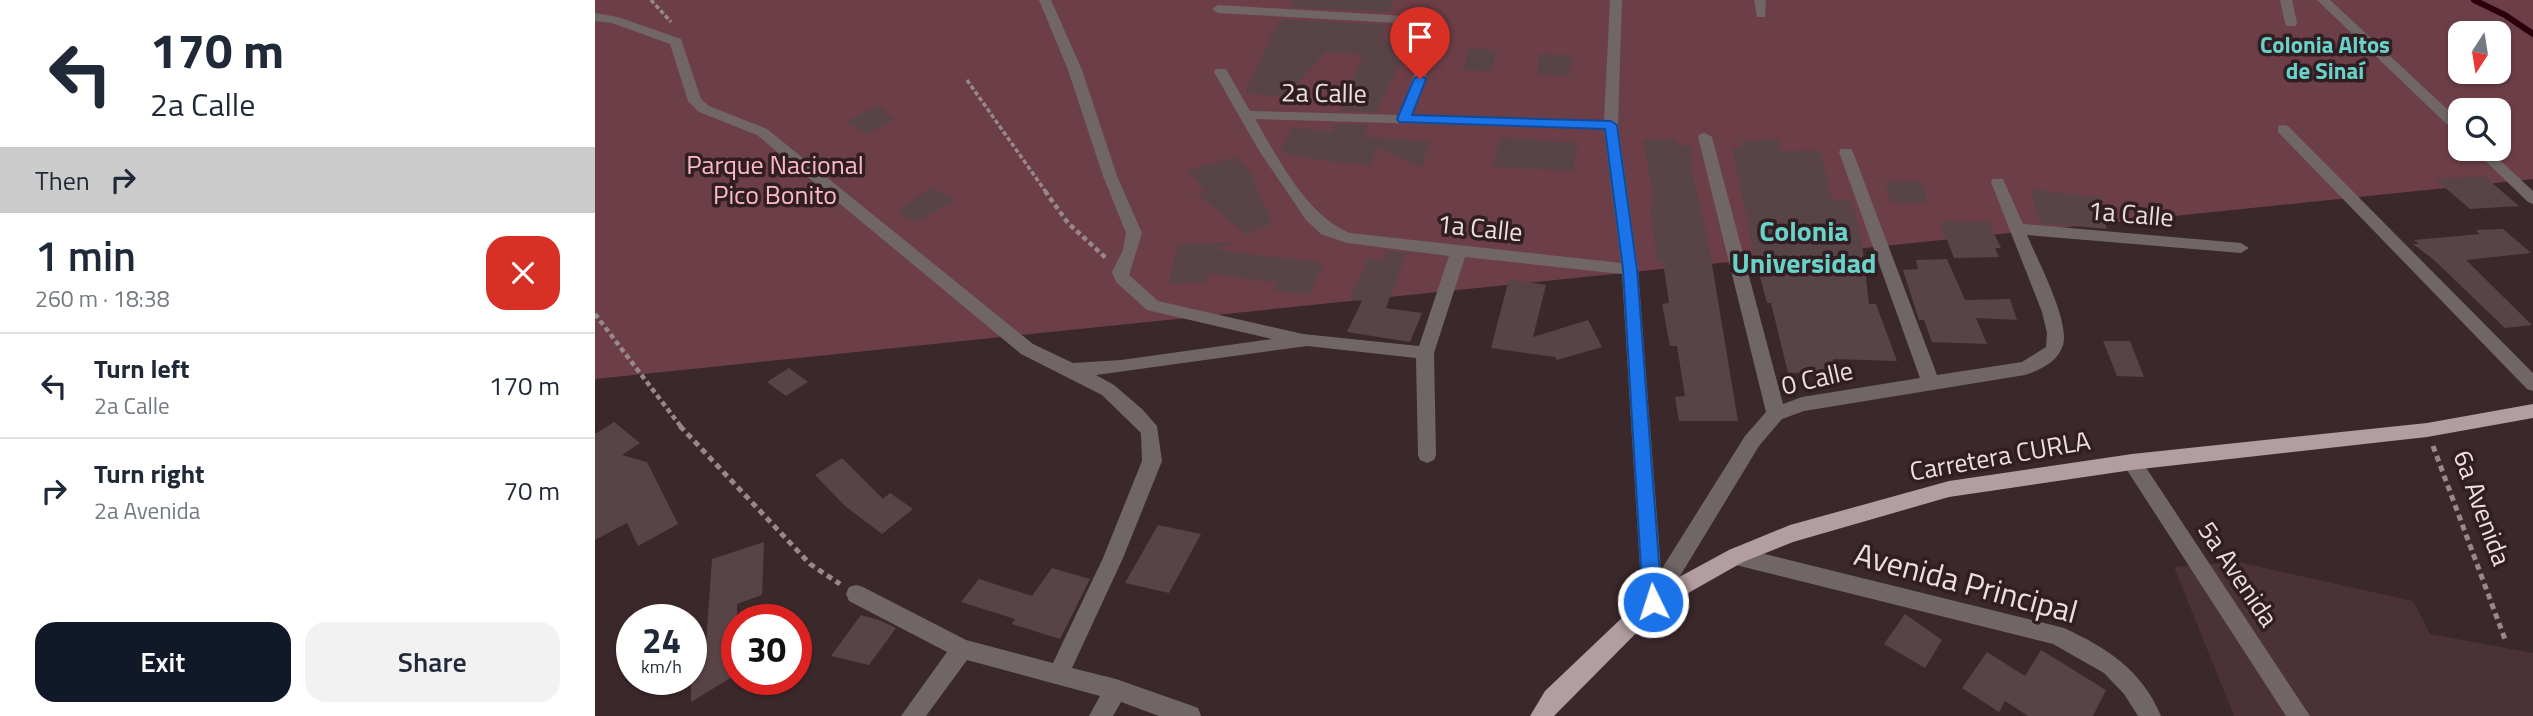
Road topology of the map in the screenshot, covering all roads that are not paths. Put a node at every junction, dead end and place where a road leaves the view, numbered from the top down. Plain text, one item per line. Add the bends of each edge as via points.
1 (1045, 0) edge
2 (1616, 0) edge
3 (1760, 0) edge
4 (2286, 0) edge
5 (2323, 0) edge
6 (1218, 9) dead end
7 (1761, 14) dead end
8 (595, 17) edge
9 (2291, 23) dead end
10 (1221, 72) dead end
11 (1246, 115) junction
12 (1404, 119) junction
13 (2448, 119) edge
14 (1611, 125) junction
15 (2283, 129) dead end
16 (1705, 137) dead end
17 (1846, 152) dead end
18 (2492, 161) edge
19 (1997, 182) dead end
20 (2533, 200) edge
21 (2018, 229) junction
22 (2241, 248) dead end
23 (1459, 250) junction
24 (1630, 269) junction
25 (1307, 341) junction
26 (1425, 352) junction
27 (1071, 370) junction
28 (1931, 383) junction
29 (2533, 384) edge
30 (2533, 411) edge
31 (1776, 414) junction
32 (1427, 455) dead end
33 (2132, 462) junction
34 (1736, 556) junction
35 (856, 594) road end
36 (1653, 602) junction
37 (962, 649) junction
38 (1058, 675) junction
39 (1115, 690) junction
40 (912, 716) edge
41 (1100, 716) edge
42 (1190, 716) edge
43 (1541, 716) edge
44 (2150, 716) edge
45 (2299, 716) edge

1 - 25 street via 1076,70 1110,176 1134,233 1122,278 1153,306
2 - 14 street
3 - 7 street
4 - 9 street
5 - 13 street
6 - 12 street via 1418,20 1432,26 1436,31
8 - 27 street via 677,42 695,101 704,109 762,132 1027,349
10 - 11 street
11 - 12 street, 2a Calle
11 - 23 street, 1a Calle via 1311,216 1327,230 1378,243
12 - 14 street, 2a Calle
14 - 24 street
15 - 29 street
16 - 31 street
17 - 28 street
18 - 20 street
19 - 21 street
21 - 22 street, 1a Calle
21 - 28 street, 0 Calle via 2057,334 2056,347 2049,359 2025,368
23 - 24 street, 1a Calle
23 - 26 street
24 - 36 street
25 - 26 street
25 - 27 street
26 - 32 street
27 - 38 street via 1108,390 1136,414 1150,432 1152,461
28 - 31 street, 0 Calle via 1812,402
30 - 33 main road, Carretera CURLA via 2427,430
31 - 36 street, 0 Calle via 1752,441
33 - 34 main road, Carretera CURLA via 1948,489 1790,534
33 - 45 street, 5a Avenida
34 - 36 main road, Carretera CURLA
34 - 44 street, Avenida Principal via 2056,635 2100,655 2136,689
35 - 37 street
36 - 43 main road, Carretera CURLA
37 - 38 street
37 - 40 street
38 - 39 street
39 - 41 street
39 - 42 street

